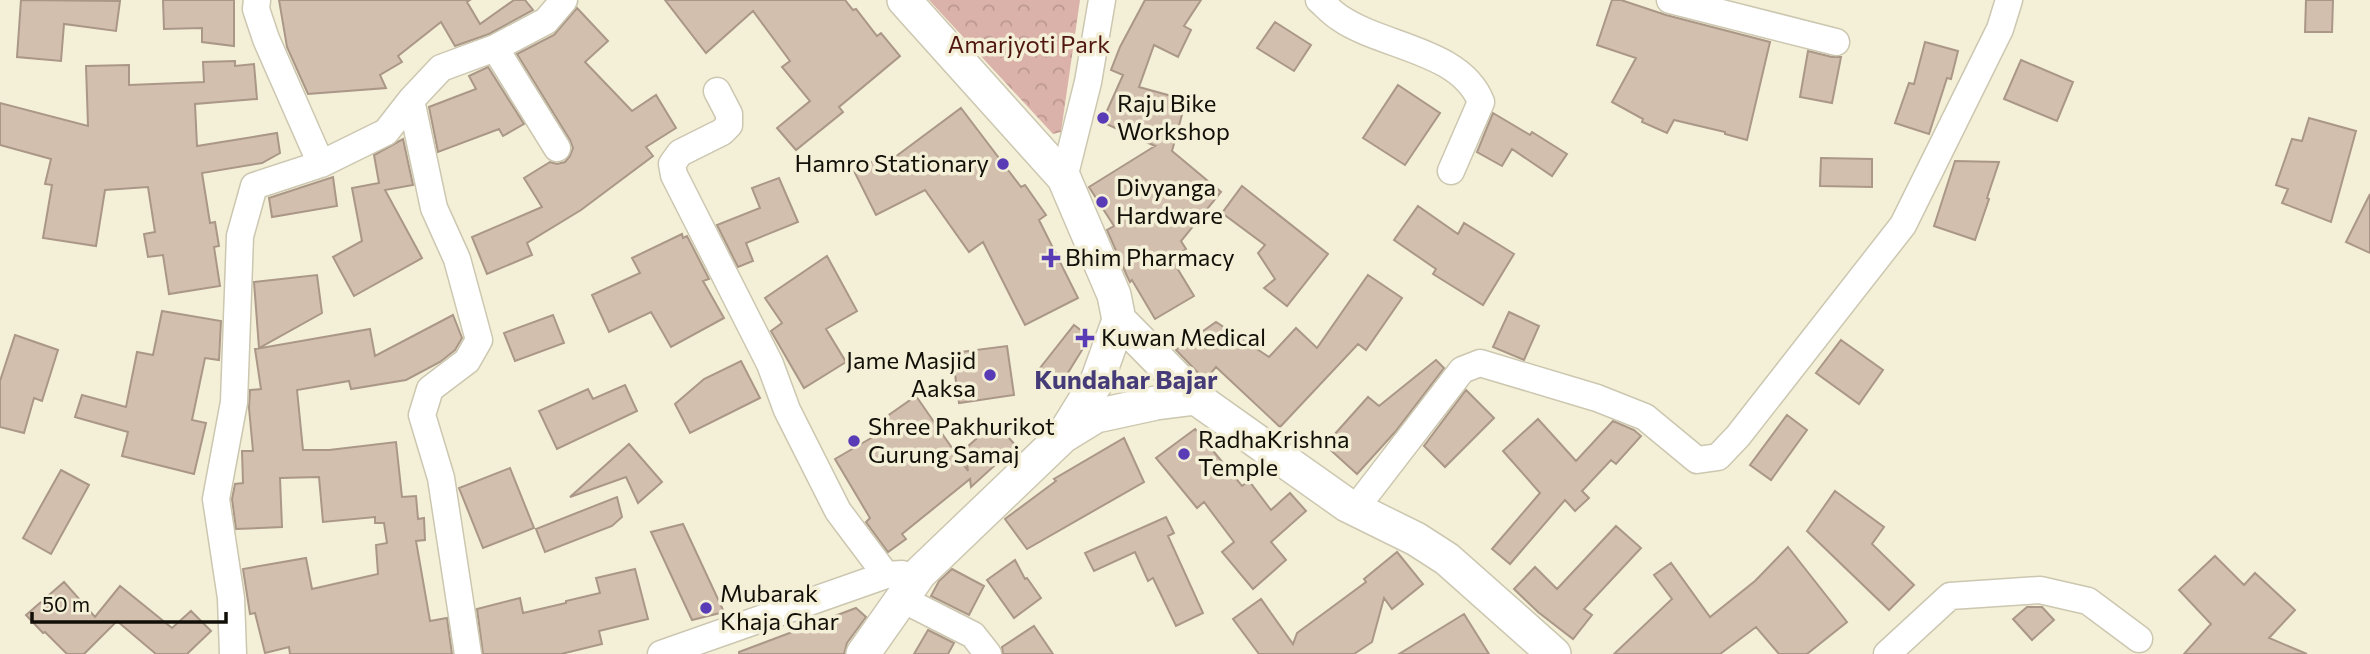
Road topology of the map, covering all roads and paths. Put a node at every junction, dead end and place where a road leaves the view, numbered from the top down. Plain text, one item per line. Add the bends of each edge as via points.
1 (257, 0) edge
2 (564, 0) edge
3 (904, 0) edge
4 (1102, 0) edge
5 (1319, 0) edge
6 (1670, 0) edge
7 (2009, 0) edge
8 (1836, 42) dead end
9 (495, 48) junction
10 (717, 91) dead end
11 (411, 100) junction
12 (557, 148) dead end
13 (321, 164) junction
14 (1451, 171) dead end
15 (1064, 178) junction
16 (1119, 320) junction
17 (1196, 398) junction
18 (1063, 436) junction
19 (1355, 509) junction
20 (903, 582) junction
21 (2139, 639) dead end
22 (233, 654) edge
23 (468, 654) edge
24 (661, 654) edge
25 (863, 654) edge
26 (988, 654) edge
27 (1553, 654) edge
28 (1887, 654) edge

1 - 13 street via 266,38
2 - 9 street via 546,21
3 - 15 main road
4 - 15 street
5 - 14 street via 1341,19 1457,69 1476,88 1481,102
6 - 8 street
7 - 19 street via 2000,29 1903,225 1718,457 1697,460 1645,418 1597,398 1480,363 1462,370
9 - 11 street via 441,68
9 - 12 street
10 - 20 street via 729,114 729,125 680,153 673,164 674,175 838,511
11 - 13 street via 386,132
11 - 23 street via 434,208 457,259 479,340 467,361 430,389 422,415 441,478
13 - 22 street via 254,186 240,236 234,402 216,499 231,598
15 - 16 main road via 1114,295
16 - 17 main road
16 - 18 main road via 1097,381
17 - 18 main road via 1096,416
17 - 19 main road
18 - 20 main road
19 - 27 main road via 1447,559
20 - 24 street
20 - 25 main road
20 - 26 street via 973,635
21 - 28 street via 2088,601 2040,590 1950,597

